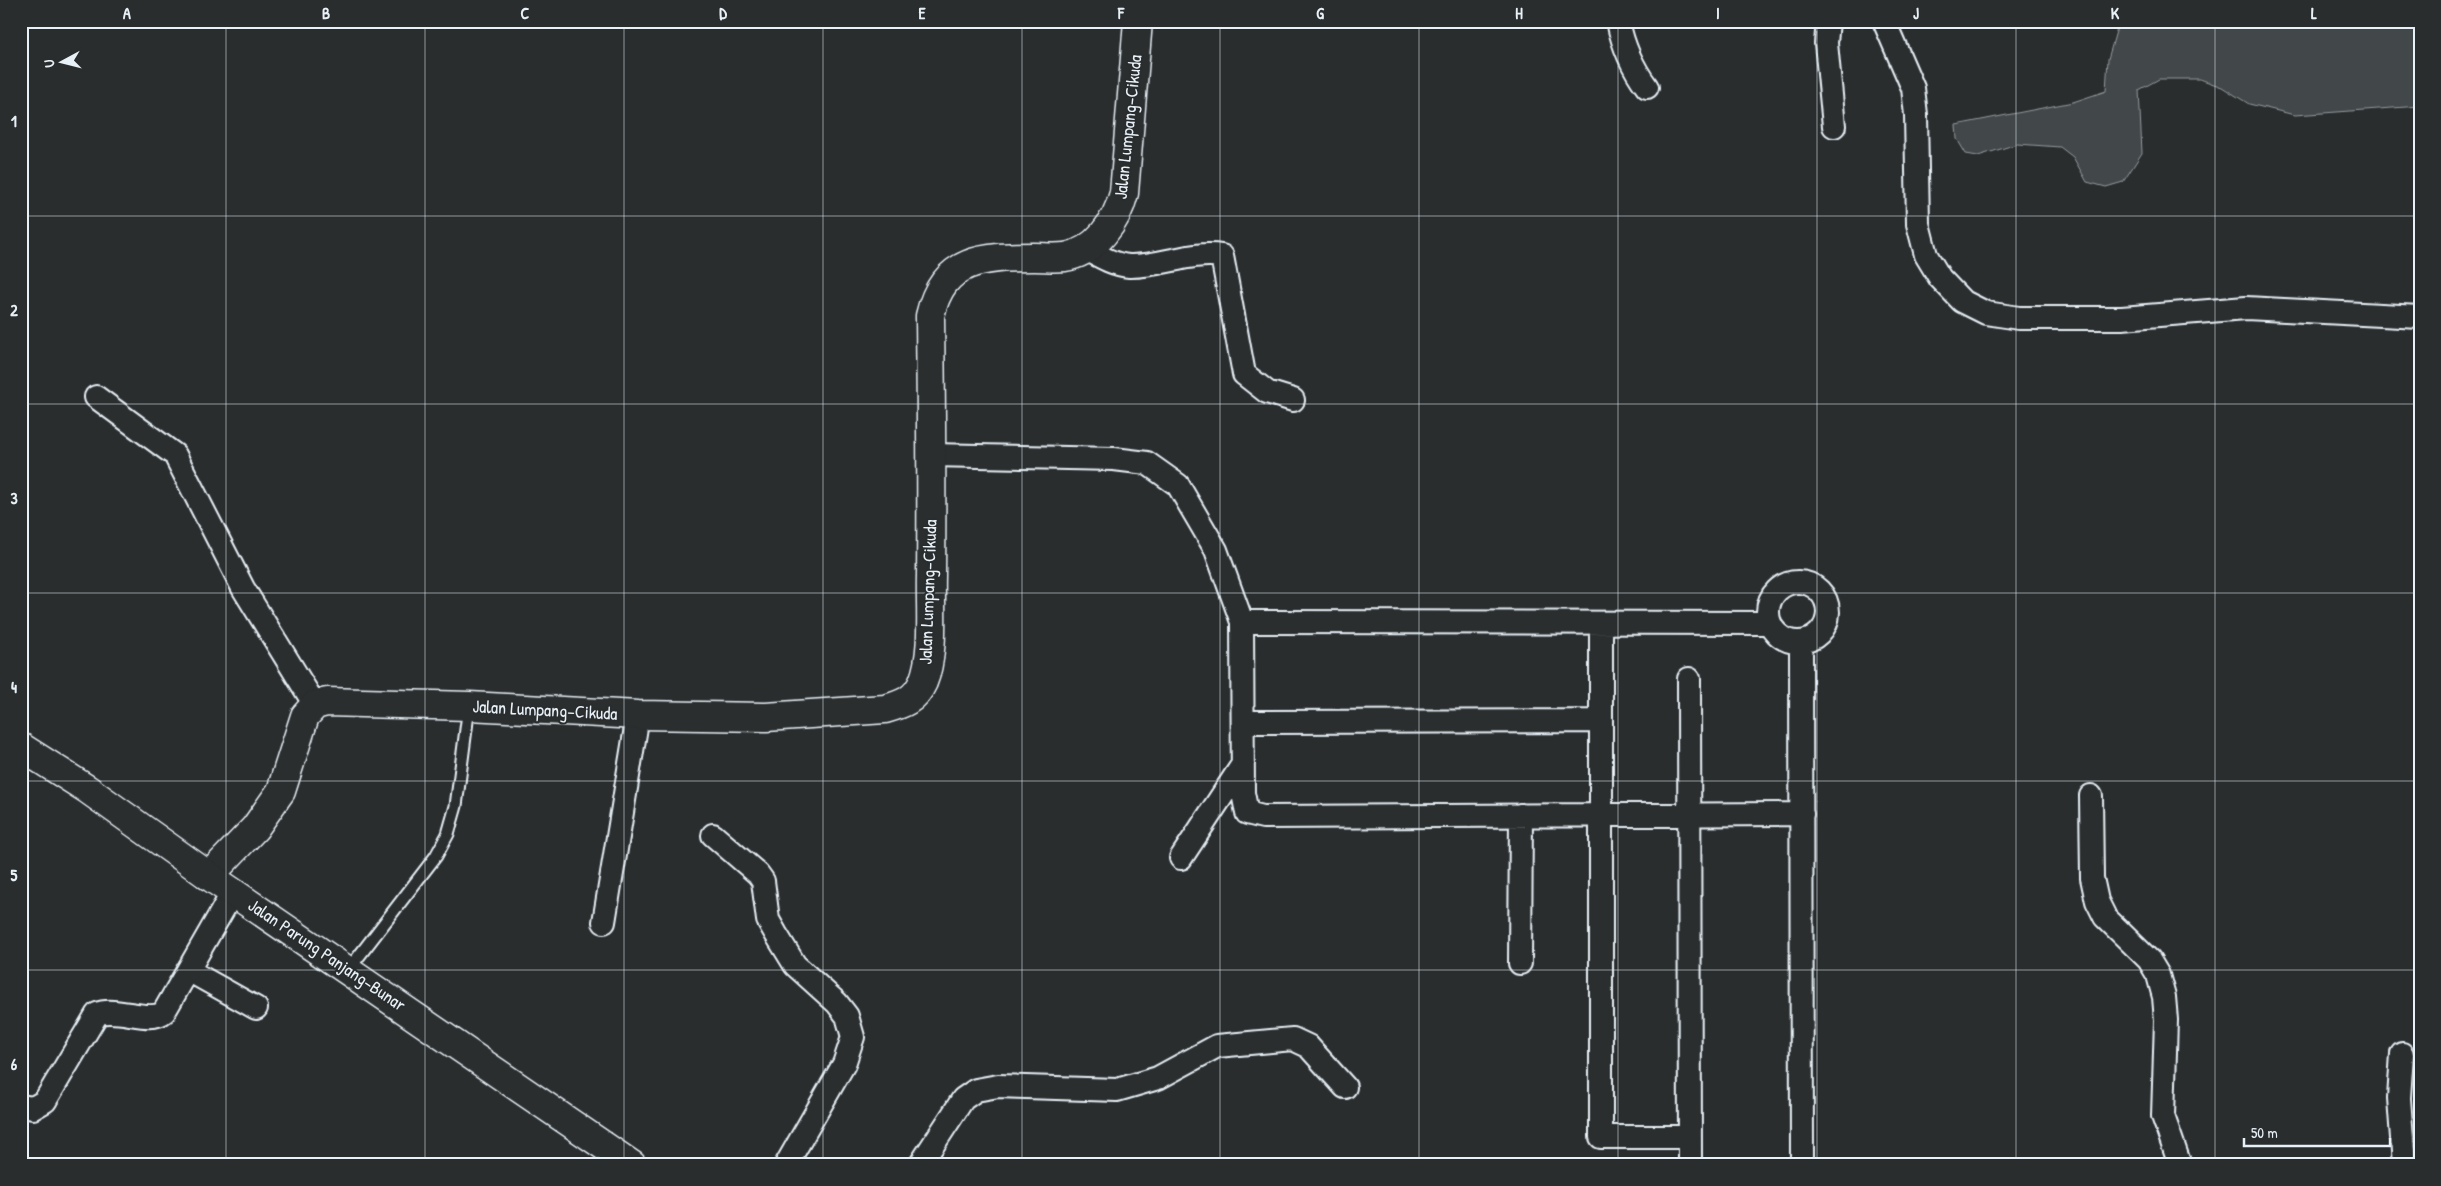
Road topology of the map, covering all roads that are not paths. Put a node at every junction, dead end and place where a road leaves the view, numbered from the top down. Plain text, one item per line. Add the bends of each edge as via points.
1 (1138, 21) edge
2 (1618, 21) edge
3 (1828, 21) edge
4 (1884, 21) edge
5 (1647, 87) dead end
6 (1834, 126) dead end
7 (1086, 249) junction
8 (2420, 317) edge
9 (96, 397) dead end
10 (1293, 400) dead end
11 (932, 455) junction
12 (1242, 622) junction
13 (1770, 623) junction
14 (1601, 624) junction
15 (1801, 643) junction
16 (1689, 679) dead end
17 (314, 705) junction
18 (469, 706) junction
19 (638, 715) junction
20 (1601, 721) junction
21 (1243, 722) junction
22 (21, 747) edge
23 (1243, 764) junction
24 (2091, 796) dead end
25 (1689, 814) junction
26 (1802, 814) junction
27 (1521, 815) junction
28 (1601, 815) junction
29 (713, 835) dead end
30 (1181, 858) dead end
31 (209, 876) junction
32 (233, 892) junction
33 (604, 922) dead end
34 (1520, 963) dead end
35 (349, 969) junction
36 (188, 970) junction
37 (256, 1008) dead end
38 (2402, 1054) dead end
39 (1345, 1087) dead end
40 (21, 1106) edge
41 (1690, 1137) junction
42 (632, 1165) edge
43 (786, 1165) edge
44 (920, 1165) edge
45 (1690, 1165) edge
46 (1802, 1165) edge
47 (2180, 1165) edge
48 (2404, 1165) edge

1 - 7 street, Jalan Lumpang–Cikuda via 1124,193 1119,213 1103,235
2 - 5 street via 1633,68
3 - 6 street via 1826,43
4 - 8 street via 1913,88 1918,224 1926,255 1940,278 1962,301 1986,313 2019,318 2122,318 2246,308
7 - 10 street via 1112,262 1129,266 1208,254 1222,256 1244,374 1267,392
7 - 11 street, Jalan Lumpang–Cikuda via 1066,257 998,257 967,264 949,275 934,299 930,316
9 - 17 street via 175,455 243,588
11 - 12 street via 1114,459 1147,463 1178,486 1216,550
11 - 19 street, Jalan Lumpang–Cikuda via 930,646 924,681 916,696 885,709 776,716
12 - 14 street
12 - 21 street
13 - 14 street
13 - 15 street via 1782,638
13 - 15 street via 1769,602 1778,589 1792,582 1812,585 1827,599 1828,619 1818,636
14 - 20 street
15 - 26 street
16 - 25 street
17 - 18 street, Jalan Lumpang–Cikuda via 327,702
17 - 31 street via 305,716 281,791 255,828
18 - 19 street, Jalan Lumpang–Cikuda
18 - 35 lane via 456,806 448,834 436,856
19 - 33 street
20 - 21 street
20 - 28 street
21 - 23 street
22 - 31 street, Jalan Parung Panjang–Bunar via 87,789
23 - 27 street via 1247,812 1263,817
23 - 30 street
24 - 47 street via 2092,878 2097,901 2105,917 2149,960 2158,975 2164,997 2163,1116
25 - 26 street
25 - 28 street
25 - 41 street
26 - 46 street
27 - 28 street
27 - 34 street
28 - 41 street via 1601,1137
29 - 43 street via 763,881 768,920 776,934 795,965 838,1003 847,1016 853,1037 844,1064
31 - 32 street, Jalan Parung Panjang–Bunar
32 - 35 street, Jalan Parung Panjang–Bunar
32 - 36 street
35 - 42 street, Jalan Parung Panjang–Bunar
36 - 37 street
36 - 40 street via 160,1016 110,1010 97,1014 45,1101 33,1108
38 - 48 street via 2399,1098
39 - 44 street via 1308,1046 1293,1039 1217,1046 1158,1078 1117,1090 998,1086 976,1090 963,1099
41 - 45 street

